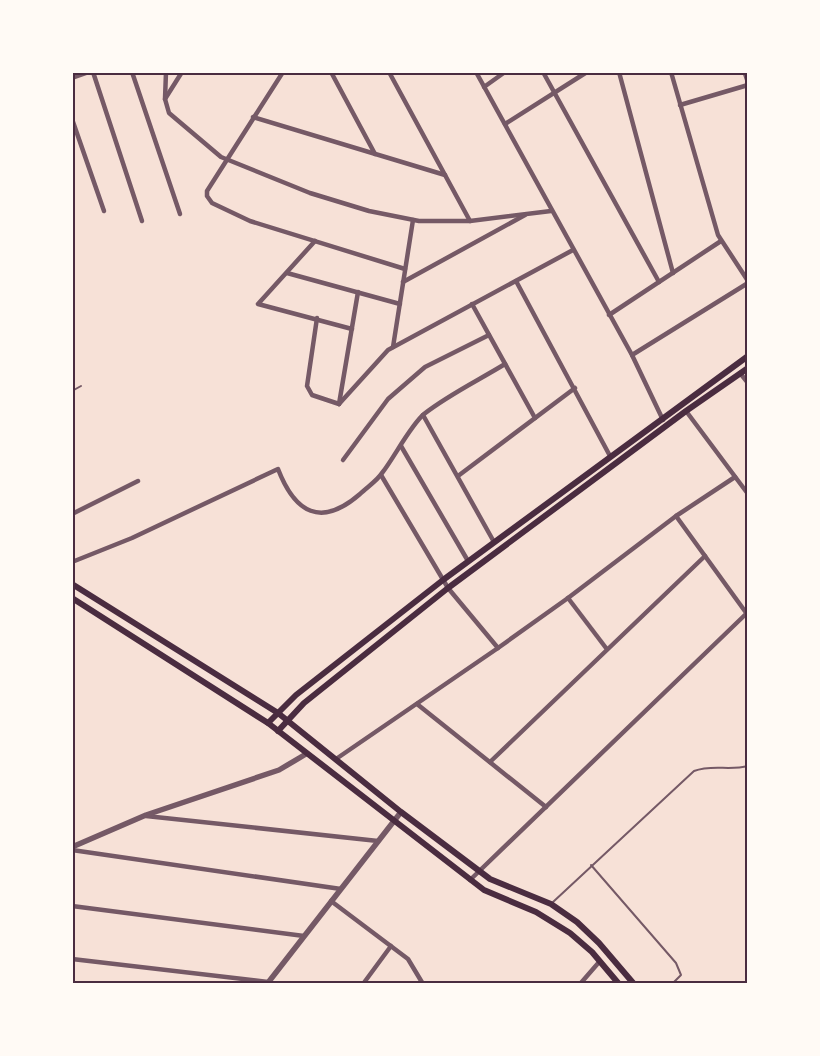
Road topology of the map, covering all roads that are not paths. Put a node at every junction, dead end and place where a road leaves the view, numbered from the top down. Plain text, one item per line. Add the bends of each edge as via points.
1 (89, 72) edge
2 (93, 72) edge
3 (132, 72) edge
4 (166, 72) edge
5 (182, 72) edge
6 (283, 72) edge
7 (331, 72) edge
8 (389, 72) edge
9 (476, 72) edge
10 (505, 72) edge
11 (543, 72) edge
12 (587, 72) edge
13 (619, 72) edge
14 (671, 72) edge
15 (745, 72) edge
16 (72, 78) edge
17 (748, 81) edge
18 (748, 85) edge
19 (484, 87) junction
20 (555, 94) junction
21 (165, 99) junction
22 (680, 105) junction
23 (253, 117) junction
24 (72, 119) edge
25 (504, 124) junction
26 (375, 154) junction
27 (226, 159) junction
28 (446, 175) junction
29 (104, 211) dead end
30 (551, 211) junction
31 (180, 214) dead end
32 (527, 214) junction
33 (413, 220) junction
34 (142, 221) dead end
35 (470, 221) junction
36 (315, 241) junction
37 (722, 241) junction
38 (573, 250) junction
39 (405, 269) junction
40 (674, 272) junction
41 (287, 273) junction
42 (516, 281) junction
43 (403, 282) junction
44 (659, 282) junction
45 (748, 282) edge
46 (358, 292) junction
47 (400, 304) junction
48 (472, 304) junction
49 (609, 315) junction
50 (316, 318) junction
51 (352, 329) junction
52 (489, 335) junction
53 (393, 347) junction
54 (632, 356) junction
55 (748, 356) edge
56 (505, 364) junction
57 (748, 368) edge
58 (740, 373) junction
59 (748, 383) edge
60 (81, 386) dead end
61 (575, 388) junction
62 (72, 391) edge
63 (339, 404) junction
64 (686, 411) junction
65 (423, 415) junction
66 (535, 418) junction
67 (661, 418) junction
68 (665, 426) junction
69 (400, 446) junction
70 (610, 456) junction
71 (343, 460) dead end
72 (381, 475) junction
73 (458, 476) junction
74 (735, 477) junction
75 (138, 481) dead end
76 (748, 494) edge
77 (72, 514) edge
78 (676, 516) junction
79 (494, 542) junction
80 (705, 556) junction
81 (468, 561) junction
82 (72, 562) edge
83 (443, 580) junction
84 (72, 584) edge
85 (448, 588) junction
86 (72, 598) edge
87 (568, 598) junction
88 (747, 613) edge
89 (498, 648) junction
90 (606, 648) junction
91 (417, 704) junction
92 (278, 713) junction
93 (288, 720) junction
94 (268, 723) junction
95 (278, 731) junction
96 (306, 754) junction
97 (336, 759) junction
98 (490, 762) junction
99 (748, 766) edge
100 (546, 808) junction
101 (400, 812) junction
102 (146, 816) junction
103 (393, 822) junction
104 (378, 841) junction
105 (72, 849) edge
106 (592, 865) junction
107 (479, 870) junction
108 (470, 880) junction
109 (341, 889) junction
110 (331, 901) junction
111 (551, 904) junction
112 (72, 906) edge
113 (304, 936) junction
114 (391, 946) junction
115 (72, 958) edge
116 (600, 962) junction
117 (267, 983) edge
118 (363, 984) edge
119 (423, 984) edge
120 (580, 984) edge
121 (619, 984) edge
122 (634, 984) edge
123 (672, 984) edge

1 - 16 street
2 - 34 street
3 - 31 street
4 - 21 street
5 - 21 street
6 - 23 street
7 - 26 street
8 - 28 street
9 - 19 street
10 - 19 street
11 - 20 street
12 - 20 street
13 - 40 street
14 - 22 street
15 - 17 street
18 - 22 street
19 - 25 street
20 - 25 street
20 - 44 street
21 - 27 street via 169,113
22 - 37 street
23 - 26 street
23 - 27 street
24 - 29 street
25 - 30 street
26 - 28 street
27 - 33 street via 310,193
27 - 36 street via 207,191 212,203 250,221
28 - 35 street
30 - 32 street
30 - 38 street
32 - 35 street
32 - 43 street
33 - 35 street
33 - 39 street
36 - 39 street
36 - 41 street
37 - 40 street
37 - 45 street
38 - 42 street
38 - 49 street
39 - 43 street
40 - 44 street
41 - 46 street
41 - 50 street via 258,304
42 - 48 street
42 - 61 street
43 - 47 street
44 - 49 street
45 - 54 street
46 - 47 street
46 - 51 street
47 - 53 street
48 - 52 street
48 - 53 street
49 - 54 street
50 - 51 street
50 - 63 street via 306,386 312,396
51 - 63 street
52 - 56 street
52 - 71 street via 425,367 388,399
53 - 63 street
54 - 67 street
55 - 67 main road
56 - 65 street
56 - 66 street
57 - 58 main road
58 - 59 street
58 - 64 main road
60 - 62 lane
61 - 66 street
61 - 70 street
64 - 68 main road
64 - 74 street
65 - 69 street
65 - 73 street
66 - 73 street
67 - 68 street
67 - 70 main road
68 - 85 main road
69 - 72 street
69 - 81 street
70 - 79 main road
72 - 82 street via 341,508 322,514 295,502 278,469 132,538
72 - 83 street
73 - 79 street
74 - 76 street
74 - 78 street
75 - 77 street
78 - 80 street
78 - 87 street
79 - 81 main road
80 - 88 street
80 - 90 street
81 - 83 main road
83 - 85 street
83 - 92 main road via 296,695
84 - 92 main road
85 - 89 street
85 - 93 main road via 304,703
86 - 94 main road
87 - 89 street
87 - 90 street
88 - 100 street
89 - 91 street
90 - 98 street
91 - 97 street
91 - 98 street
92 - 93 main road
92 - 94 main road
93 - 95 main road
93 - 97 main road
94 - 95 main road
95 - 96 main road
96 - 102 street via 279,770
96 - 103 main road
97 - 101 main road
98 - 100 street
99 - 106 lane via 737,769 707,766 694,771
100 - 107 street
101 - 103 street
101 - 107 main road
102 - 104 street
102 - 105 street
103 - 104 street
103 - 108 main road
104 - 109 street
105 - 109 street
106 - 111 lane
106 - 123 lane via 676,964 681,974
107 - 108 street
107 - 111 main road via 490,879
108 - 116 main road via 484,890 557,924
109 - 110 street
110 - 113 street
110 - 114 street
111 - 122 main road via 600,942
112 - 113 street
113 - 117 street
114 - 118 street
114 - 119 street via 408,959
115 - 117 street
116 - 120 street
116 - 121 main road

